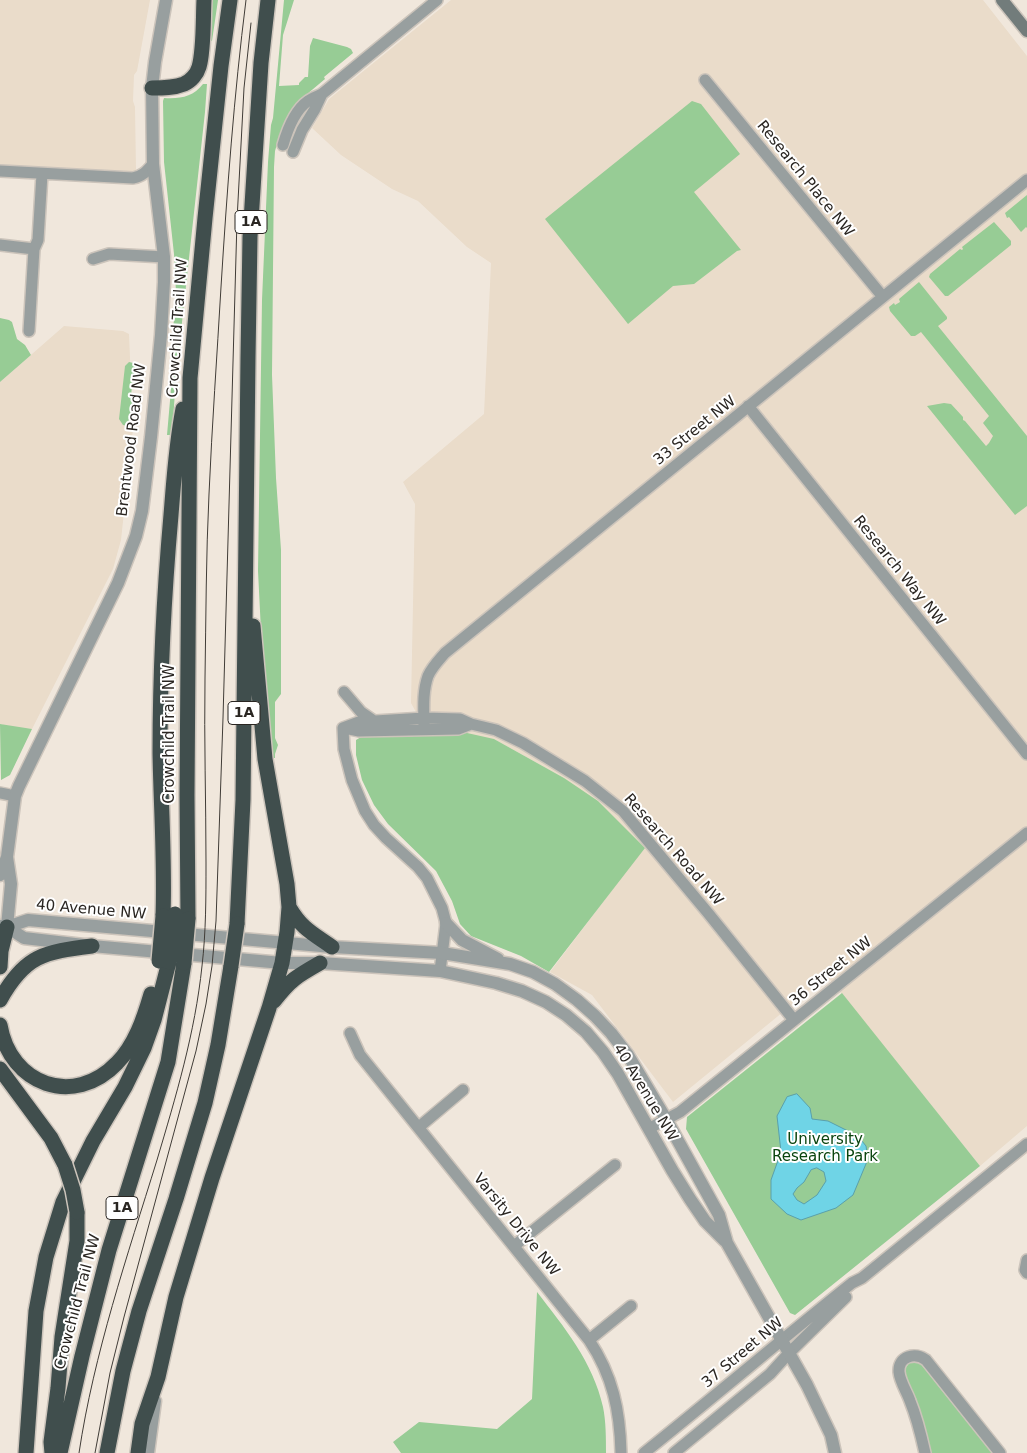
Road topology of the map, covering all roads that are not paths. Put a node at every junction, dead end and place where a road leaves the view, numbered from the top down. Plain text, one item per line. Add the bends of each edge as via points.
1 (166, 0) edge
2 (204, 0) edge
3 (230, 0) edge
4 (268, 0) edge
5 (437, 0) edge
6 (1002, 0) edge
7 (1027, 31) edge
8 (705, 80) dead end
9 (152, 88) junction
10 (288, 149) dead end
11 (153, 164) junction
12 (0, 171) edge
13 (42, 174) junction
14 (1027, 180) edge
15 (0, 245) edge
16 (34, 249) junction
17 (164, 257) junction
18 (93, 259) dead end
19 (882, 297) junction
20 (29, 331) dead end
21 (190, 378) junction
22 (748, 406) junction
23 (245, 597) junction
24 (344, 692) dead end
25 (374, 721) junction
26 (424, 724) junction
27 (343, 728) junction
28 (1027, 754) edge
29 (0, 793) edge
30 (15, 796) junction
31 (1027, 833) edge
32 (7, 858) junction
33 (0, 875) edge
34 (289, 907) junction
35 (176, 917) junction
36 (446, 923) junction
37 (4, 926) edge
38 (286, 942) junction
39 (92, 946) junction
40 (332, 947) junction
41 (442, 953) junction
42 (170, 962) junction
43 (282, 963) junction
44 (320, 964) junction
45 (510, 964) junction
46 (0, 967) edge
47 (440, 971) junction
48 (0, 1000) edge
49 (269, 1008) junction
50 (794, 1020) junction
51 (0, 1025) edge
52 (350, 1032) dead end
53 (0, 1069) edge
54 (463, 1090) dead end
55 (666, 1119) junction
56 (419, 1127) junction
57 (650, 1128) junction
58 (1027, 1144) edge
59 (615, 1165) dead end
60 (727, 1242) junction
61 (514, 1246) junction
62 (1027, 1260) edge
63 (1027, 1273) edge
64 (862, 1278) junction
65 (632, 1306) dead end
66 (589, 1340) junction
67 (781, 1340) junction
68 (789, 1352) junction
69 (158, 1377) junction
70 (26, 1453) edge
71 (52, 1453) edge
72 (60, 1453) edge
73 (108, 1453) edge
74 (138, 1453) edge
75 (148, 1453) edge
76 (621, 1453) edge
77 (644, 1453) edge
78 (674, 1453) edge
79 (835, 1453) edge
80 (925, 1453) edge
81 (1000, 1453) edge

1 - 9 street, Brentwood Road NW
2 - 9 highway via 201,54 194,77 184,84
3 - 21 highway, Crowchild Trail NW / 1A
4 - 23 highway, 1A via 250,237
5 - 10 street via 322,94
6 - 7 main road
8 - 19 street, Research Place NW
9 - 11 street, Brentwood Road NW
11 - 13 street via 145,174 133,178
11 - 17 street, Brentwood Road NW
12 - 13 street
13 - 16 street via 38,240
14 - 19 street, 33 Street NW
15 - 16 street
16 - 20 street
17 - 18 street via 109,254
17 - 30 street, Brentwood Road NW via 162,326 151,437 136,536 118,583
19 - 22 street, 33 Street NW
21 - 35 highway, Crowchild Trail NW / 1A via 188,874
21 - 35 highway via 178,432 162,638 160,752 164,887
22 - 26 street, 33 Street NW via 445,653 428,676
22 - 28 street, Research Way NW
23 - 34 highway via 253,617 264,759
23 - 73 highway, 1A, bridge via 243,800 237,924 231,966 218,1045 204,1103 139,1311 123,1371
24 - 25 street via 360,712
25 - 26 street, Research Road NW
25 - 27 street, Research Road NW via 357,722
26 - 27 street, Research Road NW via 359,731
26 - 50 street, Research Road NW via 460,719 496,730 585,781 623,811
27 - 36 street via 344,749 352,780 366,811 374,825 427,878
29 - 30 street
30 - 32 street, Brentwood Road NW
31 - 50 street, 36 Street NW
32 - 33 street, Brentwood Road NW
32 - 37 street, Brentwood Road NW via 11,884
34 - 38 highway
34 - 40 highway via 303,927
35 - 42 highway, Crowchild Trail NW / 1A, bridge
35 - 42 highway, bridge
36 - 41 street
36 - 45 street via 462,940
37 - 38 street, 40 Avenue NW via 28,920
37 - 39 street, 40 Avenue NW via 24,938
37 - 46 highway
38 - 40 street, 40 Avenue NW
38 - 43 highway
39 - 43 street, 40 Avenue NW
39 - 48 highway via 53,952 29,963 15,976
40 - 41 street, 40 Avenue NW
41 - 45 street, 40 Avenue NW
41 - 47 street
42 - 51 highway via 154,984 130,1047 104,1075 87,1083 60,1086 30,1075 10,1054
42 - 70 highway via 144,1048 63,1202 46,1257 36,1311
42 - 72 highway, Crowchild Trail NW / 1A via 168,1062 109,1250
43 - 44 street, 40 Avenue NW
43 - 49 highway
44 - 47 street, 40 Avenue NW
44 - 49 highway via 290,981
45 - 55 street, 40 Avenue NW via 555,984 595,1016 628,1055
47 - 57 street, 40 Avenue NW via 496,982 522,991 566,1015 603,1052
49 - 69 highway via 212,1178 179,1288
50 - 55 street, 36 Street NW via 680,1112
52 - 56 street, Varsity Drive NW via 360,1055
53 - 71 highway, bridge via 51,1138 65,1165 77,1212 77,1241 62,1337
54 - 56 street
55 - 57 street, 36 Street NW
55 - 60 street, 40 Avenue NW via 719,1215
56 - 61 street, Varsity Drive NW
57 - 60 street, 40 Avenue NW via 690,1199 705,1221
58 - 64 street, 37 Street NW
59 - 61 street
60 - 67 street, 40 Avenue NW
61 - 66 street, Varsity Drive NW
62 - 63 street
64 - 67 street, 37 Street NW
64 - 68 street, 37 Street NW
65 - 66 street
66 - 76 street, Varsity Drive NW via 605,1367 614,1392
67 - 68 street, 40 Avenue NW
67 - 77 street, 37 Street NW
68 - 78 street, 37 Street NW via 770,1374
68 - 79 street, 40 Avenue NW via 831,1435
69 - 74 highway via 142,1424
69 - 75 street
80 - 81 street via 900,1375 901,1363 913,1355 926,1360

